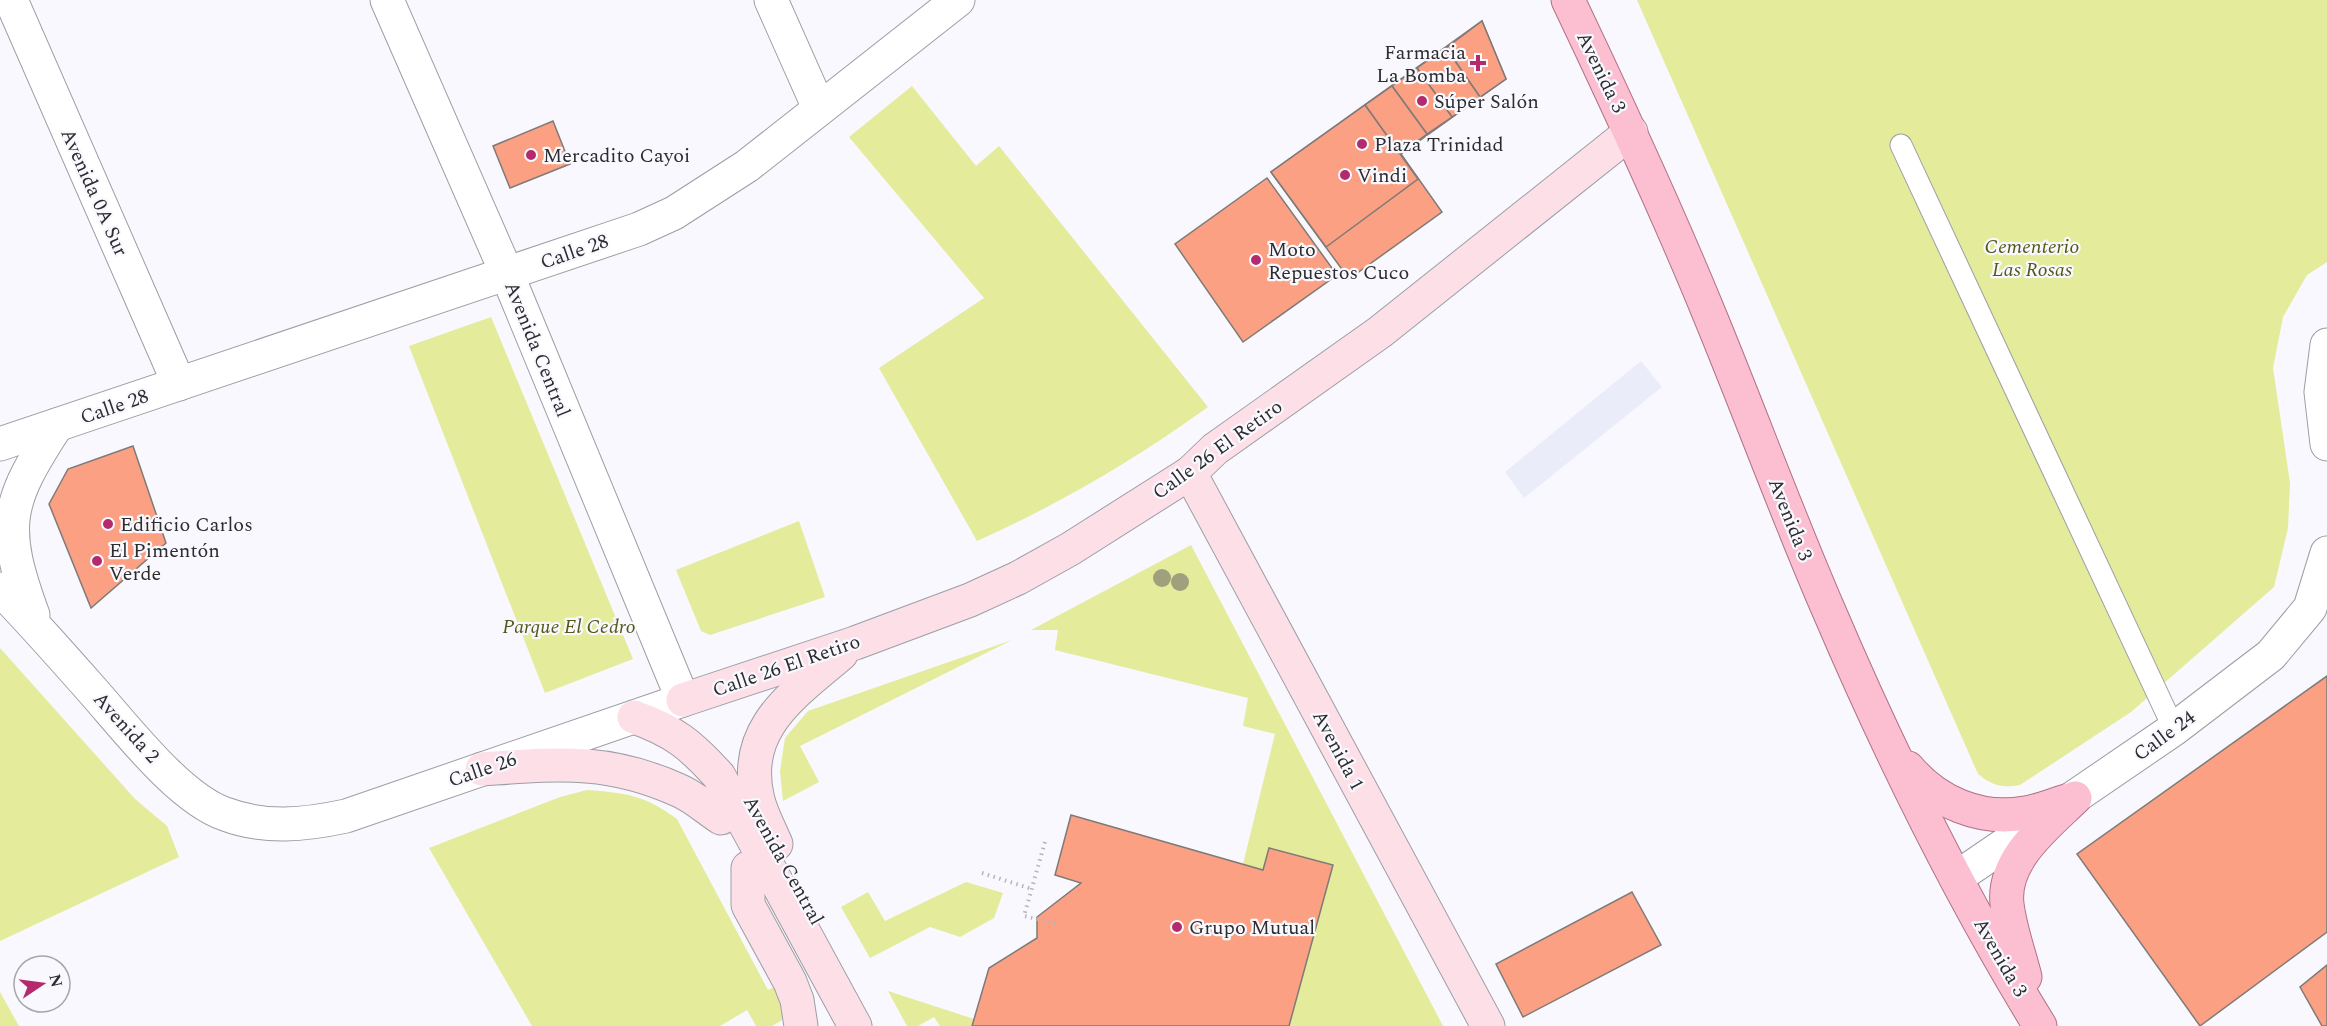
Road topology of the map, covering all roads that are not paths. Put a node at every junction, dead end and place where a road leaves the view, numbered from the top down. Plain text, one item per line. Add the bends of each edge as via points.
1 (11, 0) edge
2 (387, 0) edge
3 (771, 0) edge
4 (958, 0) edge
5 (1568, 0) edge
6 (819, 108) junction
7 (1631, 132) junction
8 (1901, 145) dead end
9 (507, 274) junction
10 (2327, 345) edge
11 (179, 384) junction
12 (57, 425) junction
13 (0, 444) edge
14 (2327, 444) edge
15 (1190, 473) junction
16 (2327, 553) edge
17 (0, 589) edge
18 (40, 630) junction
19 (855, 643) junction
20 (683, 700) junction
21 (634, 717) junction
22 (2174, 729) junction
23 (1886, 741) junction
24 (694, 749) junction
25 (482, 769) junction
26 (2074, 798) junction
27 (721, 818) junction
28 (278, 826) joint
29 (777, 848) junction
30 (748, 868) junction
31 (1956, 878) junction
32 (2038, 1023) edge
33 (801, 1026) edge
34 (833, 1026) edge
35 (855, 1026) edge
36 (876, 1026) edge
37 (1488, 1026) edge

1 - 11 street, Avenida 0A Sur
2 - 9 street, Avenida Central
3 - 6 street
4 - 6 street, Calle 28
5 - 7 main road, Avenida 3
6 - 9 street, Calle 28 via 747,166 674,213 639,229
7 - 15 street, Calle 26 El Retiro via 1380,332 1215,449
7 - 23 main road, Avenida 3 via 1708,311 1827,609
8 - 22 lane
9 - 11 street, Calle 28
9 - 20 street, Avenida Central
10 - 14 street via 2321,392
11 - 12 street, Calle 28
12 - 13 street, Calle 28
12 - 18 street via 24,476 12,506 9,527 11,555
15 - 19 street, Calle 26 El Retiro via 1018,578
15 - 37 street, Avenida 1
16 - 22 street, Calle 24 via 2310,608 2287,638 2271,655
17 - 18 street, Avenida 2
18 - 28 street, Avenida 2 via 126,728 199,802 223,814
19 - 20 street, Calle 26 El Retiro
19 - 29 street via 789,699 769,721 758,744 754,769 758,801
20 - 21 street, Calle 26
20 - 24 street, Avenida Central
20 - 29 street, Avenida Central via 732,768
21 - 24 street via 662,727
21 - 25 street, Calle 26
22 - 26 street, Calle 24
23 - 26 main road via 1917,780 1958,807 2002,815 2026,813
23 - 31 main road, Avenida 3
24 - 27 street, Avenida Central via 701,782
24 - 35 street via 719,777
25 - 27 street via 569,763 624,770 680,790
25 - 28 street, Calle 26 via 346,816
26 - 31 street, Calle 24
26 - 32 main road via 2030,842 2007,891 2007,905
27 - 30 street, Avenida Central
29 - 36 street, Avenida Central
30 - 33 street via 748,905 790,982
30 - 34 street, Avenida Central
31 - 32 main road, Avenida 3

